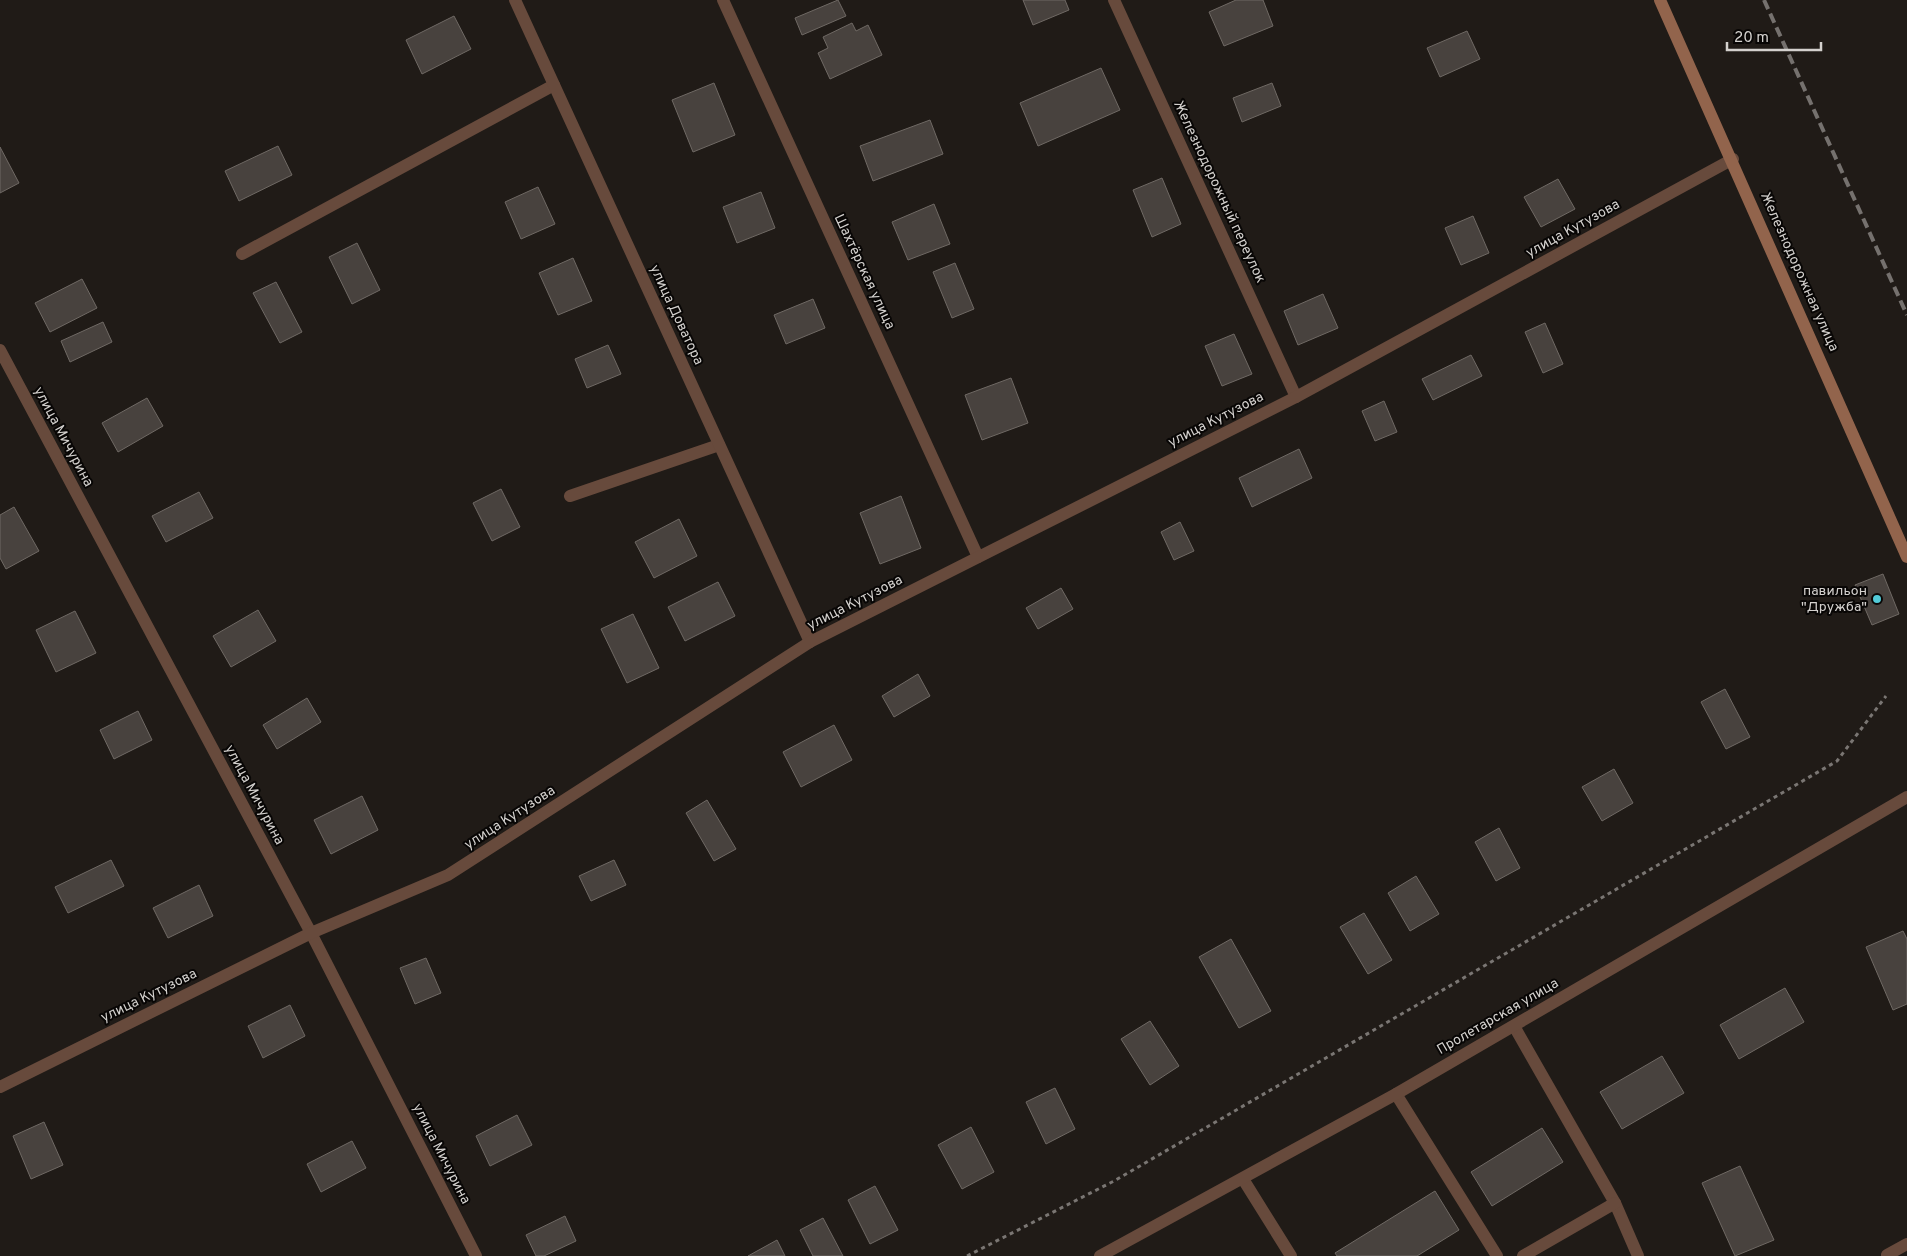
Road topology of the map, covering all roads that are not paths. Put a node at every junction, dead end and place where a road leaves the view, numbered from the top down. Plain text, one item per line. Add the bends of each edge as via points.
1 (515, 0) edge
2 (723, 0) edge
3 (1114, 0) edge
4 (1660, 0) edge
5 (554, 85) junction
6 (1733, 159) junction
7 (242, 254) dead end
8 (0, 350) edge
9 (1296, 397) junction
10 (719, 445) junction
11 (570, 496) dead end
12 (978, 557) junction
13 (1907, 557) edge
14 (810, 642) junction
15 (1907, 797) edge
16 (311, 933) junction
17 (1514, 1026) junction
18 (0, 1086) edge
19 (1396, 1094) junction
20 (1243, 1179) junction
21 (1615, 1204) junction
22 (1907, 1244) edge
23 (1105, 1255) edge
24 (1886, 1255) dead end
25 (476, 1256) edge
26 (1291, 1256) edge
27 (1497, 1256) edge
28 (1523, 1256) edge
29 (1638, 1256) edge

1 - 5 street, улица Доватора
2 - 12 street, Шахтёрская улица
3 - 9 street, Железнодорожный переулок
4 - 6 street, Железнодорожная улица
5 - 7 street
5 - 10 street, улица Доватора
6 - 9 street, улица Кутузова
6 - 13 street, Железнодорожная улица
8 - 16 street, улица Мичурина
9 - 12 street, улица Кутузова
10 - 11 street
10 - 14 street, улица Доватора
12 - 14 street, улица Кутузова
14 - 16 street, улица Кутузова via 448,876
15 - 17 street, Пролетарская улица
16 - 18 street, улица Кутузова
16 - 25 street, улица Мичурина
17 - 19 street, Пролетарская улица
17 - 21 street
19 - 20 street, Пролетарская улица
19 - 27 street
20 - 23 street, Пролетарская улица
20 - 26 street
21 - 28 street
21 - 29 street
22 - 24 street

